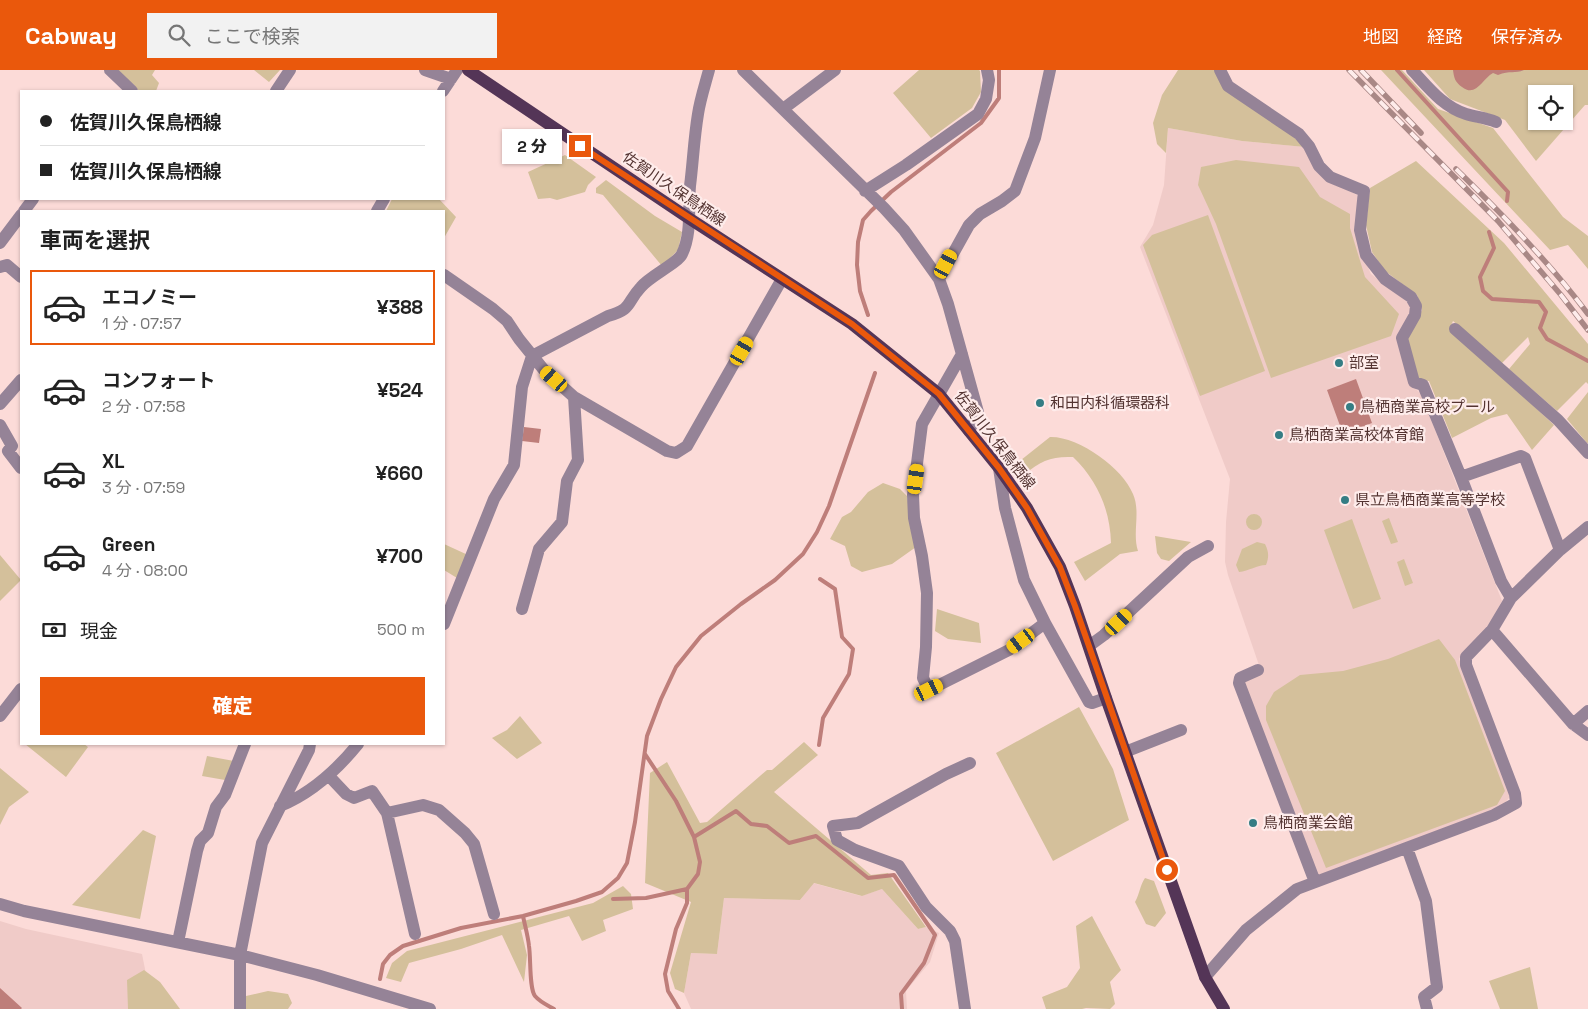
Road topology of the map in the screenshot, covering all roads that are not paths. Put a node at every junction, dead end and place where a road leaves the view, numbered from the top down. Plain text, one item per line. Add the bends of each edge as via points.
1 (110, 70) edge
2 (290, 70) edge
3 (425, 70) edge
4 (468, 70) edge
5 (709, 70) edge
6 (743, 70) edge
7 (835, 70) edge
8 (987, 70) edge
9 (1050, 70) edge
10 (1220, 70) edge
11 (1412, 70) edge
12 (454, 74) edge
13 (131, 90) edge
14 (277, 90) edge
15 (445, 90) edge
16 (783, 109) junction
17 (1496, 122) dead end
18 (867, 193) junction
19 (20, 216) edge
20 (690, 219) junction
21 (0, 243) edge
22 (0, 267) edge
23 (20, 276) edge
24 (445, 276) edge
25 (782, 279) junction
26 (939, 279) junction
27 (1455, 328) dead end
28 (962, 354) junction
29 (532, 356) junction
30 (20, 381) edge
31 (939, 394) junction
32 (574, 397) junction
33 (0, 404) edge
34 (0, 425) edge
35 (969, 431) junction
36 (10, 449) edge
37 (1588, 453) edge
38 (20, 466) edge
39 (999, 468) junction
40 (1461, 477) junction
41 (1587, 530) edge
42 (1208, 546) dead end
43 (1560, 550) junction
44 (1511, 598) junction
45 (522, 609) dead end
46 (445, 622) edge
47 (1045, 623) junction
48 (1492, 630) junction
49 (1089, 646) junction
50 (1258, 670) dead end
51 (20, 690) edge
52 (1106, 698) junction
53 (1588, 711) edge
54 (0, 716) edge
55 (1573, 724) junction
56 (1181, 730) dead end
57 (1588, 736) edge
58 (245, 745) edge
59 (310, 745) edge
60 (357, 745) edge
61 (1125, 752) junction
62 (970, 763) dead end
63 (329, 776) junction
64 (280, 806) junction
65 (387, 813) junction
66 (1407, 848) junction
67 (1315, 882) junction
68 (0, 904) edge
69 (494, 914) dead end
70 (415, 934) dead end
71 (178, 942) junction
72 (240, 955) junction
73 (1205, 977) junction
74 (392, 1003) edge
75 (1219, 1008) edge
76 (240, 1009) edge
77 (430, 1009) edge
78 (966, 1009) edge
79 (1427, 1009) edge

1 - 13 street
2 - 14 street
3 - 12 street
4 - 20 main road, 佐賀川久保鳥栖線
5 - 20 street via 698,112
6 - 16 street
7 - 16 street
8 - 18 street via 986,99 978,114
9 - 26 street via 1035,138 1015,191 969,225
10 - 40 street via 1228,86 1299,134 1330,177 1364,191 1360,230 1366,255 1385,279 1411,297 1416,306 1415,315 1402,338 1414,382 1423,385
11 - 17 street via 1452,108
12 - 15 street
16 - 18 street
18 - 26 street via 904,230
19 - 21 street
20 - 25 main road, 佐賀川久保鳥栖線
20 - 29 street via 682,256 650,278 629,306
22 - 23 street via 7,265
24 - 29 street via 507,321
25 - 31 main road, 佐賀川久保鳥栖線 via 852,324
25 - 32 street via 687,446 676,453 667,451
26 - 28 street
27 - 37 street via 1558,420
28 - 31 street
28 - 35 street via 978,412
29 - 32 street
29 - 46 street via 522,387 514,465 494,499
30 - 33 street
31 - 35 main road, 佐賀川久保鳥栖線
31 - 47 street via 922,424 913,494 927,593 922,678 929,690 1008,650
32 - 45 street via 578,460 567,481 562,522 538,549
34 - 36 street
35 - 39 main road, 佐賀川久保鳥栖線
36 - 38 street
39 - 47 street via 1005,508 1024,580
39 - 49 main road, 佐賀川久保鳥栖線 via 1051,550
40 - 43 street via 1521,456 1525,458
40 - 44 street via 1501,581
41 - 43 street
42 - 49 street via 1188,557
43 - 44 street
44 - 48 street
47 - 52 street via 1088,702
48 - 55 street
48 - 66 street via 1466,657 1466,665 1516,803 1494,815
49 - 52 main road, 佐賀川久保鳥栖線
50 - 67 street via 1240,678 1239,683
51 - 54 street
52 - 61 main road, 佐賀川久保鳥栖線
53 - 55 street
55 - 57 street
56 - 61 street
58 - 71 street via 225,795 216,807 208,833 200,842
59 - 64 street
60 - 63 street
61 - 73 main road, 佐賀川久保鳥栖線
62 - 78 street via 858,823 833,826 837,840 899,866 926,907 950,931 955,941
63 - 64 street
63 - 65 street via 354,798 372,791
64 - 72 street via 262,843
65 - 69 street via 423,805 439,810 465,833 474,844
65 - 70 street
66 - 67 street
66 - 79 street via 1426,902 1437,987 1424,997
67 - 73 street via 1296,889 1246,930
68 - 71 street
71 - 72 street
72 - 74 street via 317,975
72 - 76 street
73 - 75 main road, 佐賀川久保鳥栖線
74 - 77 street

